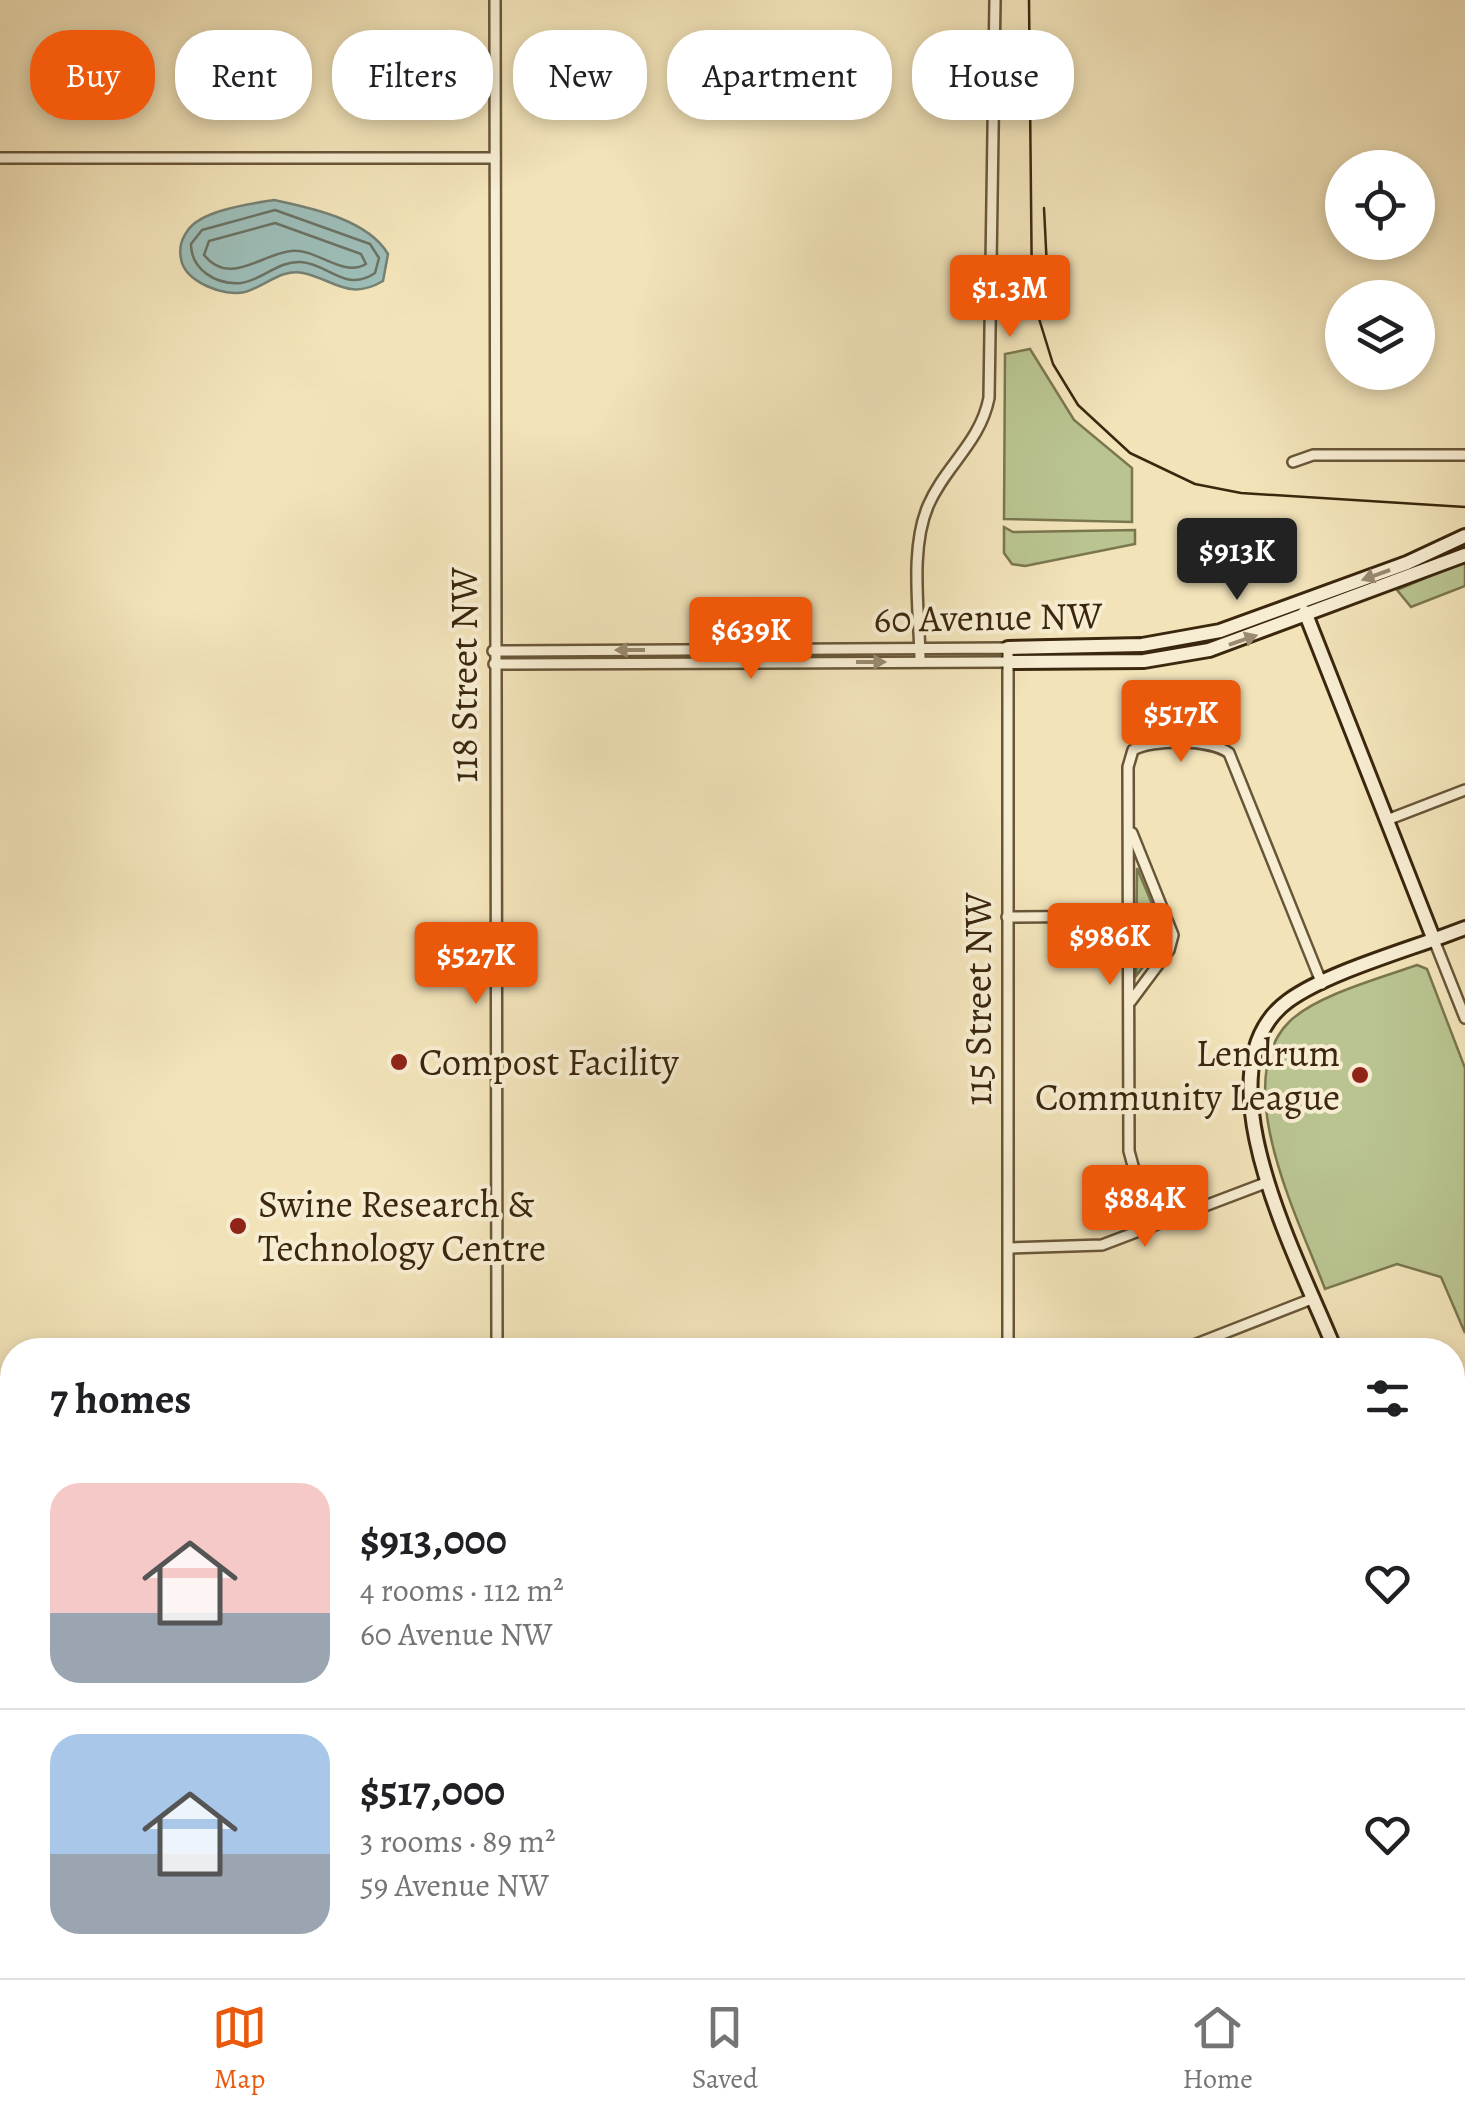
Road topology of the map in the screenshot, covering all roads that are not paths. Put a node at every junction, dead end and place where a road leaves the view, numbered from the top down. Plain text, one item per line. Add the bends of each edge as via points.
1 (495, 0) edge
2 (994, 0) edge
3 (0, 158) edge
4 (496, 158) junction
5 (1465, 455) edge
6 (1293, 462) dead end
7 (1465, 536) edge
8 (1465, 555) edge
9 (1300, 602) junction
10 (1307, 617) junction
11 (920, 648) junction
12 (493, 651) junction
13 (1008, 655) junction
14 (920, 662) junction
15 (494, 664) junction
16 (1465, 790) edge
17 (1386, 820) junction
18 (1128, 826) junction
19 (1007, 916) junction
20 (1129, 916) junction
21 (1465, 928) edge
22 (1434, 940) junction
23 (1322, 984) junction
24 (1130, 1003) junction
25 (1465, 1018) edge
26 (1268, 1182) junction
27 (1150, 1228) junction
28 (1009, 1248) junction
29 (1314, 1298) junction
30 (497, 1338) edge
31 (1008, 1338) edge
32 (1212, 1338) edge
33 (1330, 1338) edge

1 - 4 street, 118 Street NW
2 - 11 street via 989,398 975,439 925,514
3 - 4 street
4 - 12 street, 118 Street NW
5 - 6 street via 1313,455
7 -> 9 street, 60 Avenue NW
8 - 10 street, 60 Avenue NW
9 - 10 street
9 - 13 street, 60 Avenue NW via 1168,642
13 -> 10 street, 60 Avenue NW via 1166,658
10 - 17 street
11 -> 12 street, 60 Avenue NW
11 - 13 street, 60 Avenue NW
11 - 14 street
12 - 15 street, 118 Street NW
13 - 14 street, 60 Avenue NW
13 - 19 street, 115 Street NW
15 -> 14 street, 60 Avenue NW
15 - 30 street, 118 Street NW
16 - 17 street
17 - 22 street
18 - 20 street
18 - 23 street via 1134,750 1223,748
18 - 24 street via 1173,935
19 - 20 street
19 - 28 street, 115 Street NW
20 - 24 street
21 - 22 street
22 - 23 street
22 - 25 street
23 - 26 street via 1278,1010 1254,1047 1250,1108
24 - 27 street via 1129,1151
26 - 27 street
26 - 29 street
27 - 28 street via 1094,1247
28 - 31 street, 115 Street NW
29 - 32 street
29 - 33 street

